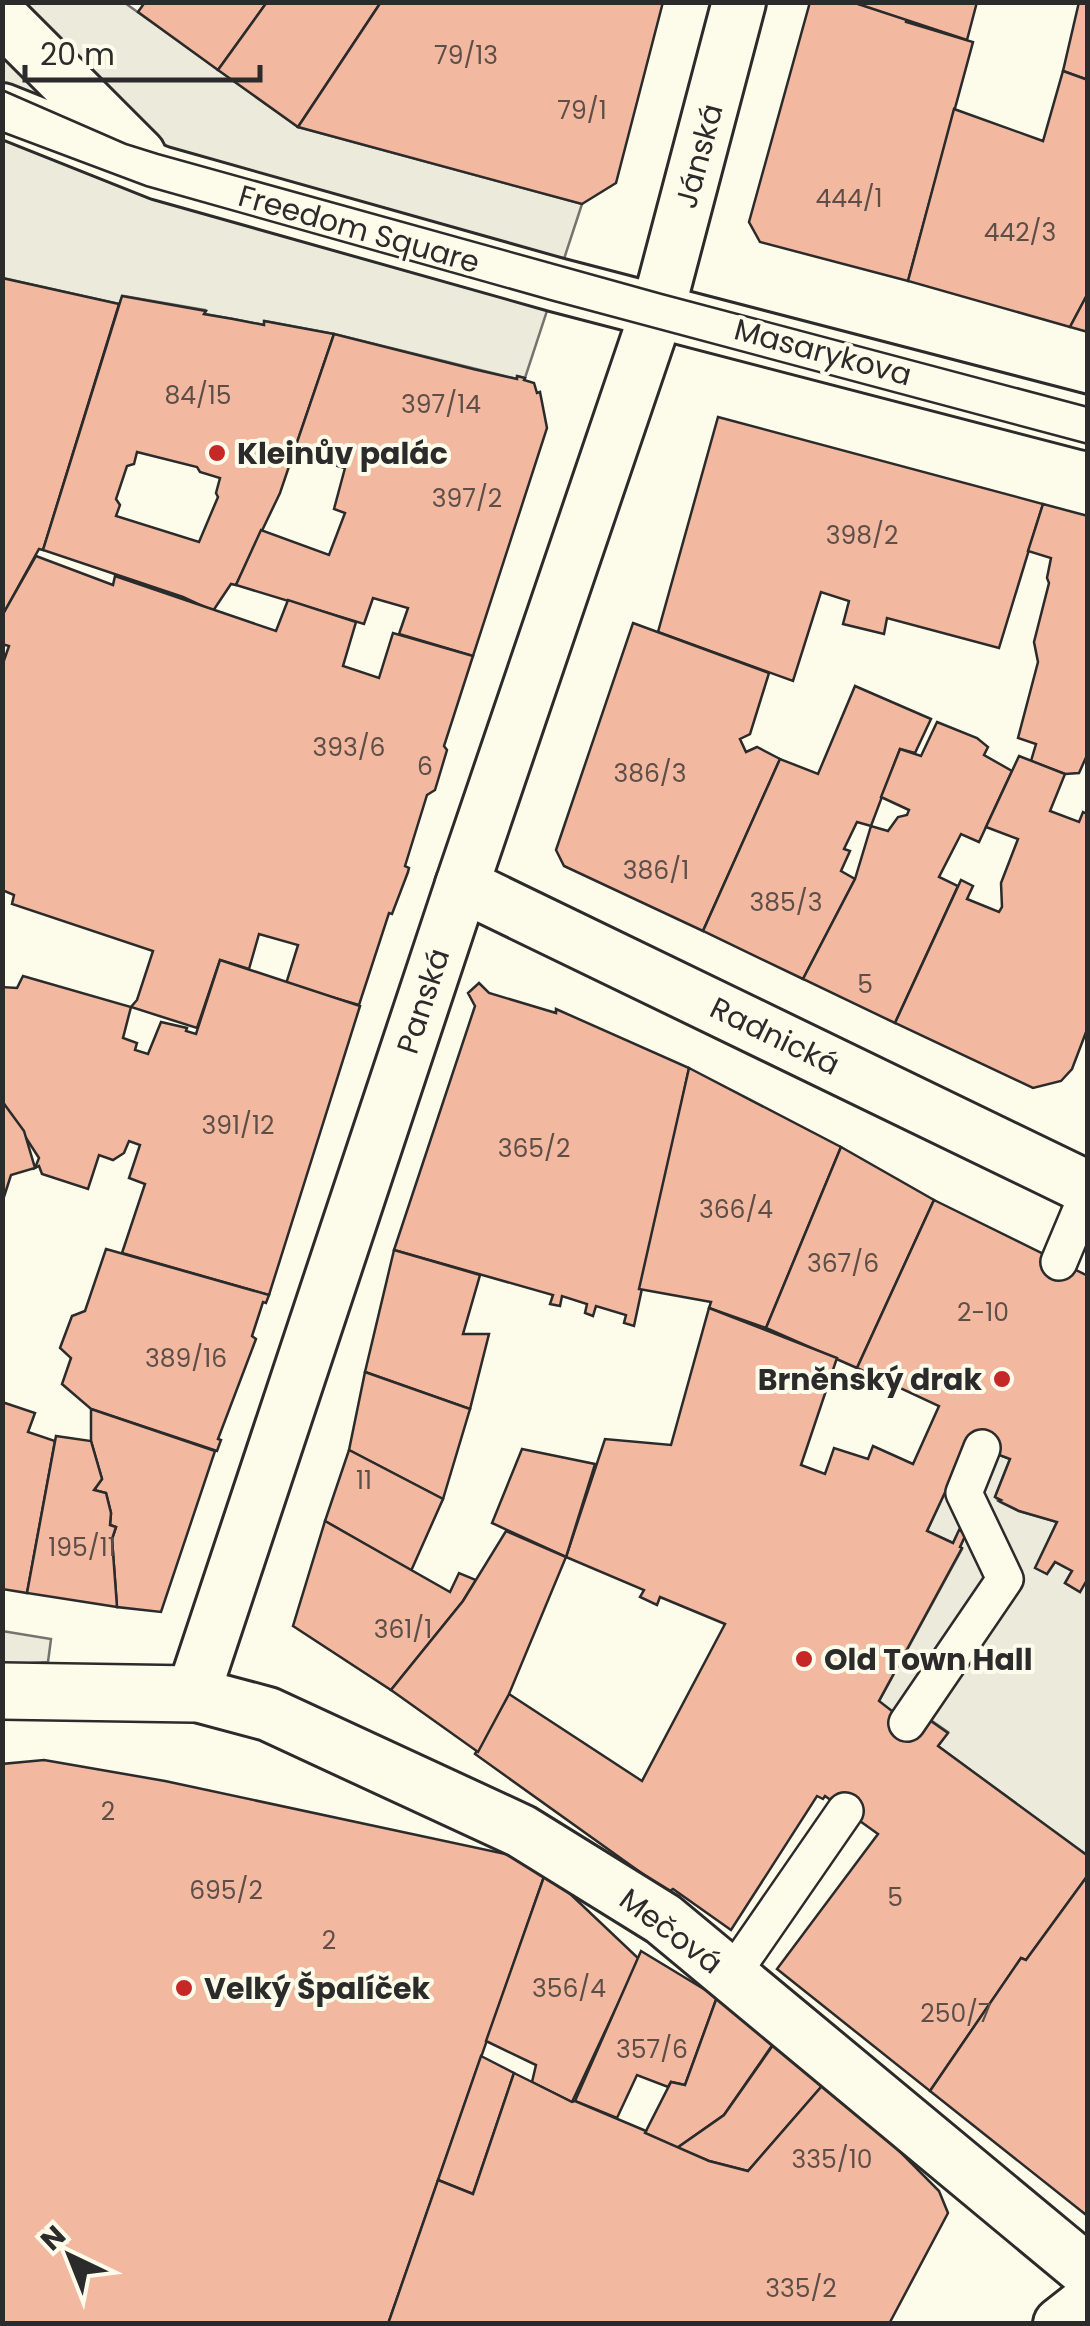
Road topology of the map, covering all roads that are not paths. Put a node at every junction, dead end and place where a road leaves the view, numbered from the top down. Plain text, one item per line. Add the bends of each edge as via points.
1 (739, 2) edge
2 (2, 18) edge
3 (2, 110) edge
4 (2, 152) edge
5 (160, 173) junction
6 (558, 284) joint
7 (658, 308) junction
8 (1088, 423) edge
9 (462, 885) junction
10 (1088, 1190) edge
11 (1059, 1262) dead end
12 (982, 1448) dead end
13 (2, 1692) edge
14 (193, 1694) junction
15 (907, 1723) dead end
16 (846, 1811) dead end
17 (732, 1976) junction
18 (1088, 2272) edge
19 (1088, 2302) edge
20 (1060, 2324) edge

1 - 7 street, Jánská
2 - 5 street, Freedom Square
3 - 5 street, Freedom Square
4 - 5 street, Freedom Square
5 - 6 street, Freedom Square
6 - 7 street, Masarykova
7 - 8 street, Masarykova
7 - 9 street, Panská
9 - 10 street, Radnická
9 - 14 street, Panská
10 - 11 lane
12 - 15 lane via 964,1493 1006,1580
13 - 14 street
14 - 17 street, Mečová via 268,1714 521,1831 663,1919
16 - 17 lane
17 - 18 street, Mečová
19 - 20 street

